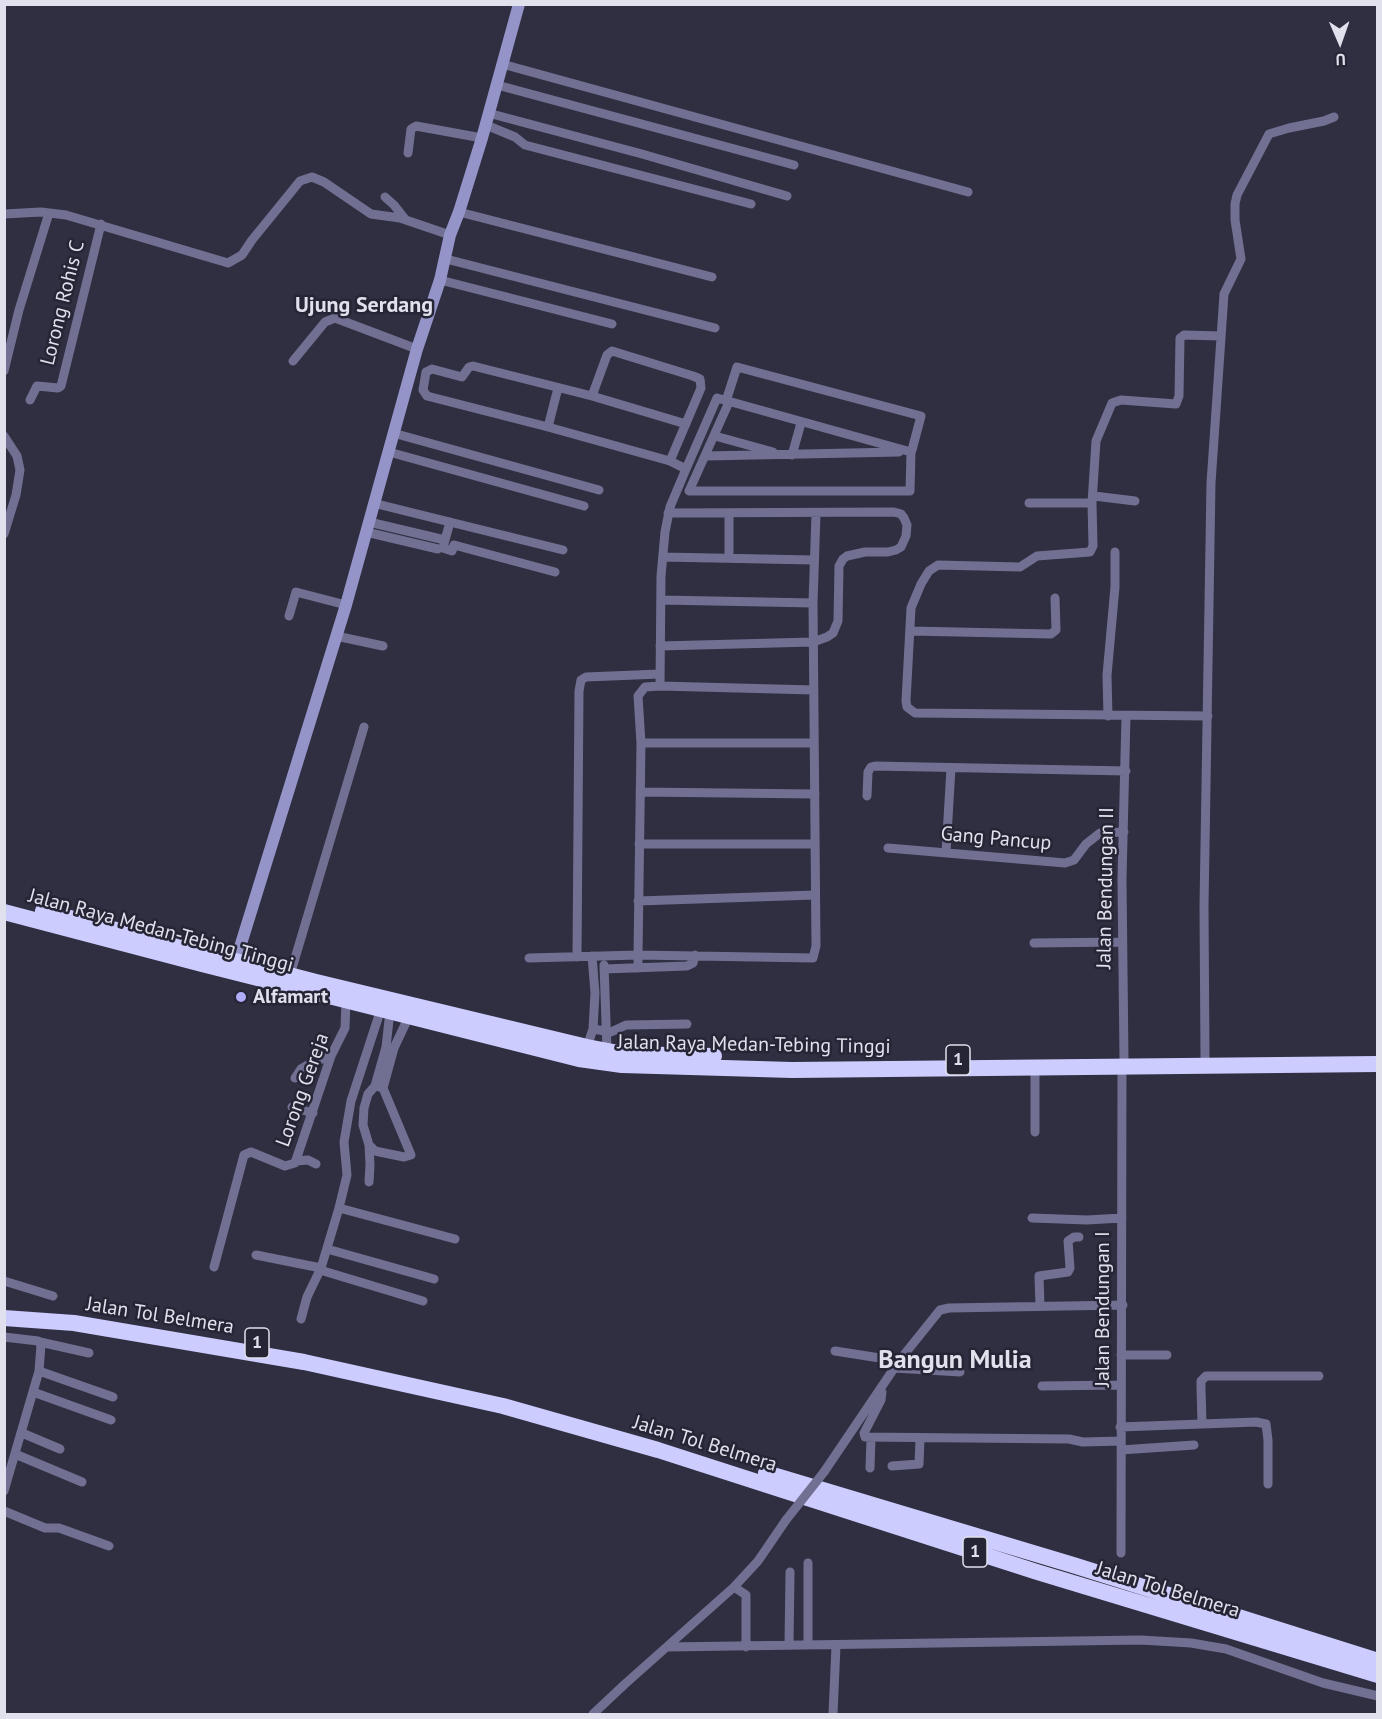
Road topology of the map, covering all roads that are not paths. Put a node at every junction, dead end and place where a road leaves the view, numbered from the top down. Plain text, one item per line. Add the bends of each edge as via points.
1 (519, 4) edge
2 (502, 64) junction
3 (497, 85) junction
4 (1334, 117) dead end
5 (487, 119) junction
6 (482, 138) junction
7 (408, 153) dead end
8 (794, 165) dead end
9 (968, 192) dead end
10 (787, 196) dead end
11 (385, 197) dead end
12 (751, 204) dead end
13 (459, 212) junction
14 (49, 213) junction
15 (4, 214) edge
16 (405, 219) junction
17 (101, 224) junction
18 (450, 235) junction
19 (446, 259) junction
20 (712, 277) dead end
21 (440, 280) junction
22 (612, 324) dead end
23 (715, 328) dead end
24 (1221, 336) junction
25 (417, 349) junction
26 (293, 361) dead end
27 (4, 371) edge
28 (558, 388) junction
29 (592, 396) junction
30 (30, 400) dead end
31 (728, 402) junction
32 (801, 423) junction
33 (686, 424) junction
34 (548, 427) junction
35 (393, 433) junction
36 (4, 436) edge
37 (715, 436) junction
38 (911, 451) junction
39 (388, 452) junction
40 (789, 455) junction
41 (706, 456) junction
42 (679, 465) junction
43 (599, 490) dead end
44 (1093, 500) junction
45 (1136, 501) dead end
46 (373, 503) junction
47 (1029, 503) dead end
48 (584, 506) dead end
49 (669, 510) junction
50 (729, 514) junction
51 (816, 514) junction
52 (450, 522) junction
53 (367, 527) junction
54 (4, 534) edge
55 (445, 540) junction
56 (438, 549) dead end
57 (563, 550) dead end
58 (1115, 552) dead end
59 (663, 557) junction
60 (729, 557) junction
61 (813, 560) junction
62 (555, 572) dead end
63 (1055, 598) dead end
64 (662, 600) junction
65 (813, 603) junction
66 (346, 605) junction
67 (289, 616) dead end
68 (910, 631) junction
69 (336, 636) junction
70 (813, 642) junction
71 (383, 646) dead end
72 (660, 646) junction
73 (660, 674) junction
74 (660, 686) junction
75 (814, 690) junction
76 (1108, 716) junction
77 (1126, 716) junction
78 (1208, 716) junction
79 (364, 728) dead end
80 (640, 743) junction
81 (814, 743) junction
82 (951, 768) junction
83 (1125, 771) junction
84 (640, 792) junction
85 (815, 794) junction
86 (867, 796) dead end
87 (1124, 832) junction
88 (639, 844) junction
89 (815, 844) junction
90 (888, 848) dead end
91 (946, 852) junction
92 (815, 895) junction
93 (4, 901) edge
94 (638, 901) junction
95 (4, 912) edge
96 (1122, 942) junction
97 (1034, 943) dead end
98 (638, 955) junction
99 (695, 955) junction
100 (592, 956) junction
101 (604, 956) junction
102 (576, 957) junction
103 (529, 958) dead end
104 (236, 960) junction
105 (638, 968) junction
106 (604, 969) junction
107 (290, 975) junction
108 (346, 1001) junction
109 (385, 1010) junction
110 (409, 1016) junction
111 (450, 1019) junction
112 (687, 1024) dead end
113 (471, 1025) junction
114 (594, 1029) junction
115 (606, 1031) junction
116 (587, 1047) junction
117 (390, 1048) junction
118 (607, 1050) junction
119 (331, 1056) junction
120 (1377, 1058) edge
121 (1205, 1059) junction
122 (1123, 1063) junction
123 (1377, 1064) edge
124 (1035, 1066) junction
125 (295, 1078) dead end
126 (379, 1087) junction
127 (292, 1107) dead end
128 (313, 1113) junction
129 (1035, 1132) dead end
130 (369, 1145) junction
131 (296, 1161) junction
132 (316, 1164) dead end
133 (369, 1182) dead end
134 (339, 1208) junction
135 (1032, 1218) dead end
136 (1122, 1218) junction
137 (1079, 1237) dead end
138 (455, 1239) dead end
139 (327, 1249) junction
140 (255, 1255) dead end
141 (213, 1267) dead end
142 (320, 1269) junction
143 (434, 1279) dead end
144 (4, 1281) edge
145 (53, 1296) dead end
146 (423, 1301) dead end
147 (1123, 1305) junction
148 (1040, 1306) junction
149 (4, 1307) edge
150 (4, 1318) edge
151 (301, 1319) dead end
152 (4, 1336) edge
153 (40, 1342) junction
154 (835, 1351) dead end
155 (89, 1353) dead end
156 (1122, 1355) junction
157 (1167, 1355) dead end
158 (897, 1365) junction
159 (39, 1371) junction
160 (960, 1372) dead end
161 (1318, 1376) dead end
162 (1120, 1384) junction
163 (1042, 1386) dead end
164 (881, 1390) junction
165 (33, 1392) junction
166 (113, 1397) dead end
167 (111, 1419) dead end
168 (568, 1419) junction
169 (1202, 1424) junction
170 (1120, 1428) junction
171 (22, 1432) junction
172 (871, 1438) junction
173 (920, 1439) junction
174 (1121, 1445) junction
175 (1194, 1446) dead end
176 (60, 1449) dead end
177 (15, 1454) junction
178 (892, 1466) dead end
179 (870, 1468) dead end
180 (82, 1482) dead end
181 (1268, 1484) dead end
182 (4, 1491) edge
183 (4, 1511) edge
184 (109, 1546) dead end
185 (1121, 1553) dead end
186 (808, 1563) dead end
187 (790, 1572) dead end
188 (734, 1587) junction
189 (789, 1644) junction
190 (808, 1644) junction
191 (836, 1646) junction
192 (667, 1647) junction
193 (746, 1647) junction
194 (1377, 1660) edge
195 (1377, 1675) edge
196 (1377, 1696) edge
197 (593, 1714) edge
198 (833, 1714) edge

1 - 2 main road
2 - 3 main road
2 - 9 street
3 - 5 main road
3 - 8 street
4 - 24 street via 1269,134 1237,195 1235,220 1241,259 1224,294
5 - 6 main road
5 - 10 street
5 - 12 street via 525,145
6 - 7 street via 416,126 411,129
6 - 13 main road
11 - 16 street
13 - 18 main road
13 - 20 street
14 - 15 street
14 - 17 street
14 - 27 street
16 - 17 street via 371,214 312,177 300,181 233,262 224,263
16 - 18 street
17 - 30 street, Lorong Rohis C via 61,386 37,386
18 - 19 main road
19 - 21 main road
19 - 23 street
21 - 22 street
21 - 25 main road
24 - 44 street via 1180,338 1176,404 1120,400 1112,403 1096,441
24 - 78 street via 1211,483
25 - 26 street via 335,318 325,322
25 - 35 main road
28 - 29 street
28 - 34 street
28 - 34 street via 472,366 462,377 432,369 426,372 423,390 428,396
29 - 33 street
29 - 33 street via 607,355 616,352 700,379 701,388
31 - 32 street
31 - 37 street
31 - 38 street via 737,367 921,416
31 - 42 street via 717,398
32 - 38 street
32 - 40 street
33 - 42 street
34 - 42 street
35 - 39 main road
35 - 43 street
36 - 54 street via 17,456 20,470
37 - 40 street
37 - 41 street
38 - 40 street
38 - 41 street via 910,491 689,491
39 - 46 main road
39 - 48 street
40 - 41 street
42 - 49 street
44 - 45 street
44 - 47 street
44 - 68 street via 1092,550 1036,556 1020,567 934,566 913,601
46 - 52 street
46 - 53 main road
49 - 50 street
49 - 59 street
50 - 51 street
50 - 60 street
51 - 61 street
51 - 70 street via 894,512 901,514 907,525 901,548 843,559 837,627 827,637
52 - 55 street
52 - 57 street
53 - 55 street
53 - 56 street
53 - 66 main road
55 - 62 street via 443,548 452,551 454,545
58 - 76 street
59 - 60 street
59 - 64 street
60 - 61 street
61 - 65 street
63 - 68 street via 1056,630 1051,634
64 - 65 street
64 - 72 street
65 - 70 street
66 - 67 street via 296,592
66 - 69 main road
68 - 76 street via 906,701 911,711
69 - 71 street
69 - 104 main road
70 - 72 street
70 - 75 street
72 - 73 street
73 - 74 street
73 - 102 street via 581,680
74 - 75 street
74 - 80 street via 645,687 638,696
75 - 81 street
76 - 77 street
77 - 78 street
77 - 83 street, Jalan Bendungan II
78 - 121 street
79 - 107 street
80 - 81 street
80 - 84 street
81 - 85 street
82 - 83 street
82 - 86 street via 871,767
82 - 91 street
83 - 87 street, Jalan Bendungan II
84 - 85 street
84 - 88 street
85 - 89 street
87 - 91 street, Gang Pancup via 1100,833 1074,860 1065,862
87 - 96 street, Jalan Bendungan II
88 - 89 street
88 - 94 street
89 - 92 street
90 - 91 street, Gang Pancup
92 - 94 street
92 - 99 street via 813,958
93 - 104 highway, Jalan Raya Medan-Tebing Tinggi / 1
94 - 98 street
95 - 108 highway, Jalan Raya Medan-Tebing Tinggi / 1
96 - 97 street
96 - 122 street, Jalan Bendungan II
98 - 99 street
98 - 101 street
98 - 105 street
99 - 105 street via 693,963 687,966
100 - 101 street
100 - 102 street
100 - 114 street
101 - 106 street
102 - 103 street
104 - 107 highway, Jalan Raya Medan-Tebing Tinggi / 1
105 - 106 street
106 - 115 street
107 - 111 highway, Jalan Raya Medan-Tebing Tinggi / 1
108 - 109 highway, Jalan Raya Medan-Tebing Tinggi / 1
108 - 119 street, Lorong Gereja via 345,1028
109 - 110 highway, Jalan Raya Medan-Tebing Tinggi / 1
109 - 117 street
109 - 134 street via 351,1101 344,1142 347,1174
110 - 111 highway, Jalan Raya Medan-Tebing Tinggi / 1
110 - 117 street
111 - 113 highway, Jalan Raya Medan-Tebing Tinggi / 1
112 - 115 street via 626,1025
113 - 116 highway, Jalan Raya Medan-Tebing Tinggi / 1 via 489,1022
113 - 124 highway, Jalan Raya Medan-Tebing Tinggi / 1 via 497,1038 579,1059 649,1067 792,1070
114 - 115 street
114 - 116 street
115 - 118 street
116 - 118 highway, Jalan Raya Medan-Tebing Tinggi / 1
117 - 126 street
118 - 122 highway, Jalan Raya Medan-Tebing Tinggi / 1 via 642,1055
119 - 125 street via 301,1069
119 - 128 street, Lorong Gereja
120 - 121 highway, Jalan Raya Medan-Tebing Tinggi / 1
121 - 122 highway, Jalan Raya Medan-Tebing Tinggi / 1
122 - 123 highway, Jalan Raya Medan-Tebing Tinggi / 1
122 - 124 highway, Jalan Raya Medan-Tebing Tinggi / 1
122 - 136 street, Jalan Bendungan I
124 - 129 street
126 - 130 street via 368,1094 364,1108 363,1125
126 - 130 street via 411,1155 375,1151
127 - 128 street
128 - 131 street, Lorong Gereja
130 - 133 street
131 - 132 street
131 - 141 street, Lorong Gereja via 285,1166 251,1152 244,1155
134 - 138 street
134 - 139 street
135 - 136 street
136 - 147 street, Jalan Bendungan I
137 - 148 street via 1068,1242 1068,1272 1039,1276
139 - 142 street
139 - 143 street
140 - 142 street
142 - 146 street
142 - 151 street
144 - 145 street
147 - 148 street
147 - 156 street, Jalan Bendungan I
148 - 158 street via 943,1308
149 - 168 highway, Jalan Tol Belmera / 1 via 76,1313 307,1351 495,1393
150 - 168 highway, Jalan Tol Belmera / 1 via 74,1323 304,1362
152 - 153 street
153 - 155 street
153 - 159 street
154 - 158 street
156 - 157 street
156 - 162 street, Jalan Bendungan I
158 - 160 street
158 - 164 street
159 - 165 street
159 - 166 street
161 - 169 street via 1206,1376 1201,1381
162 - 163 street
162 - 170 street, Jalan Bendungan I
164 - 172 street via 881,1400 863,1435
164 - 188 street, bridge via 758,1561
165 - 167 street
165 - 171 street
168 - 194 highway, Jalan Tol Belmera / 1 via 1073,1565
168 - 195 highway, Jalan Tol Belmera / 1 via 1037,1572
169 - 170 street
169 - 181 street via 1266,1424
170 - 174 street, Jalan Bendungan I
171 - 176 street
171 - 177 street
172 - 173 street
172 - 179 street
173 - 174 street via 1069,1439
173 - 178 street via 919,1464
174 - 175 street
174 - 185 street, Jalan Bendungan I
177 - 180 street
177 - 182 street
183 - 184 street via 45,1528 59,1528
186 - 190 street
187 - 189 street
188 - 192 street
188 - 193 street via 746,1595
189 - 190 street
189 - 193 street
190 - 191 street
191 - 196 street via 1141,1640 1191,1643 1226,1649 1323,1683
191 - 198 street
192 - 193 street
192 - 197 street

